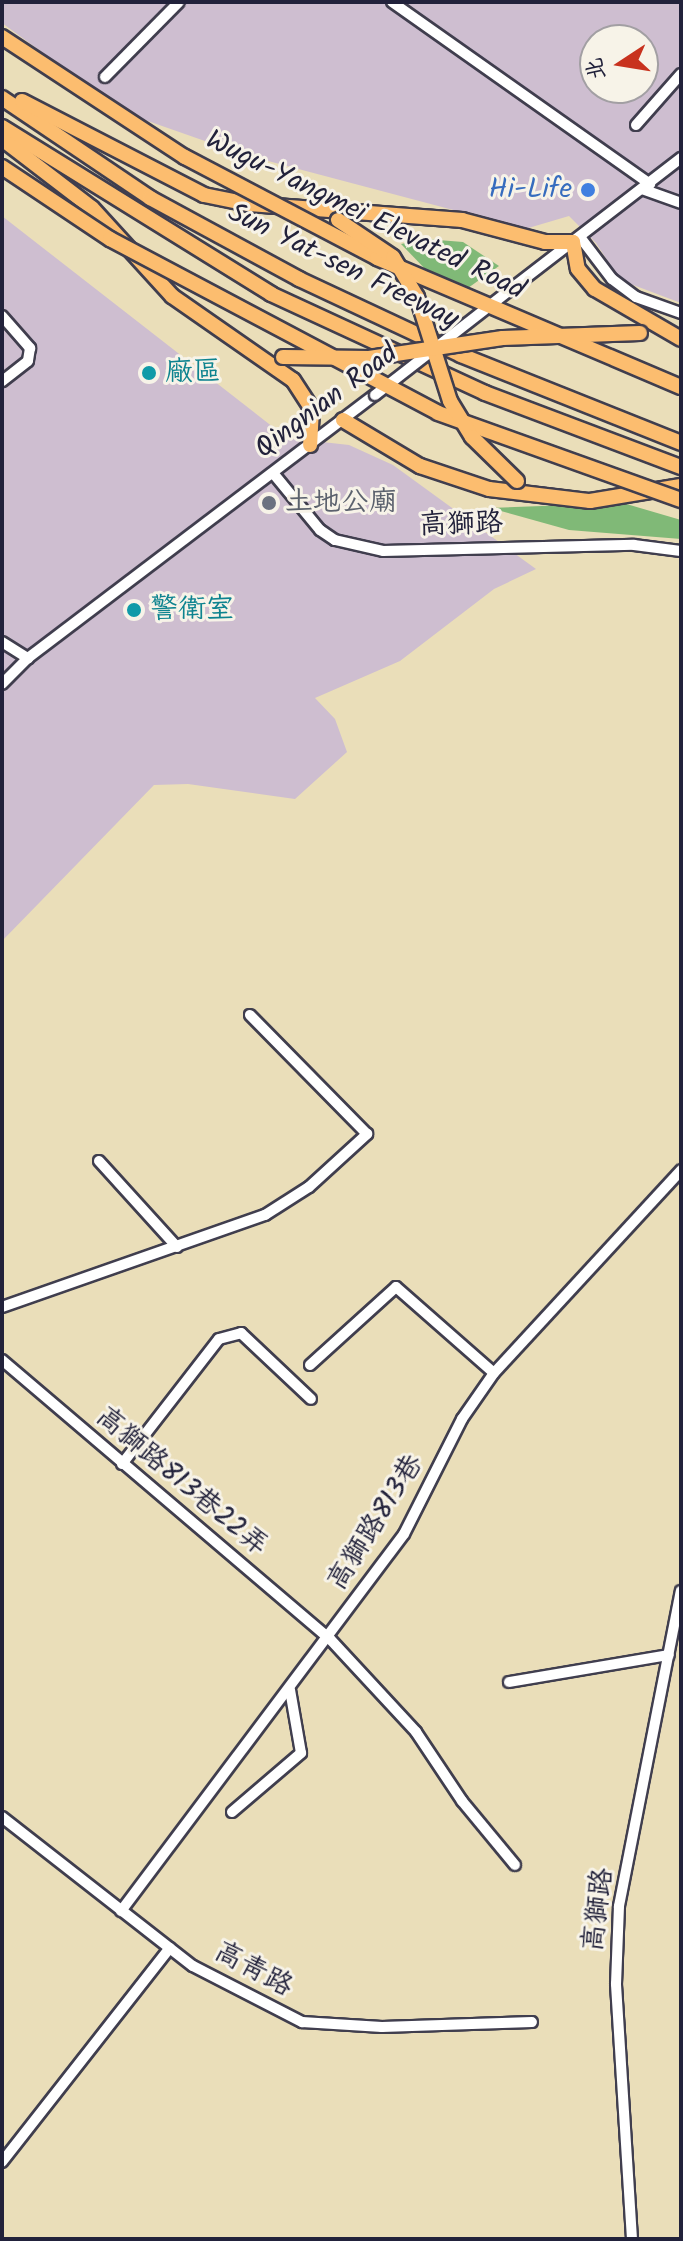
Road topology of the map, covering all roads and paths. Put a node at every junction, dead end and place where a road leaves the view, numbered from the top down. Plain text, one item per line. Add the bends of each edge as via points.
1 (179, 2) edge
2 (392, 2) edge
3 (2, 37) edge
4 (681, 74) edge
5 (105, 77) dead end
6 (2, 91) edge
7 (2, 98) edge
8 (636, 125) dead end
9 (2, 127) edge
10 (2, 139) edge
11 (681, 158) edge
12 (2, 167) edge
13 (646, 186) junction
14 (681, 203) edge
15 (308, 207) junction
16 (576, 240) junction
17 (681, 313) edge
18 (2, 316) edge
19 (676, 336) edge
20 (234, 342) junction
21 (431, 352) junction
22 (2, 381) edge
23 (681, 387) edge
24 (343, 420) junction
25 (681, 443) edge
26 (310, 445) junction
27 (681, 467) edge
28 (273, 473) junction
29 (681, 486) edge
30 (542, 498) junction
31 (681, 500) edge
32 (681, 551) edge
33 (2, 642) edge
34 (28, 658) junction
35 (2, 684) edge
36 (250, 1015) dead end
37 (99, 1161) dead end
38 (681, 1170) edge
39 (177, 1247) junction
40 (2, 1307) edge
41 (2, 1360) edge
42 (310, 1365) dead end
43 (494, 1373) junction
44 (311, 1399) dead end
45 (122, 1464) junction
46 (681, 1591) edge
47 (330, 1639) junction
48 (669, 1655) junction
49 (509, 1682) dead end
50 (290, 1690) junction
51 (232, 1812) dead end
52 (2, 1817) edge
53 (515, 1865) dead end
54 (121, 1911) junction
55 (170, 1948) junction
56 (532, 2022) dead end
57 (2, 2162) edge
58 (632, 2239) edge

1 - 5 street
2 - 13 street
3 - 23 highway, Wugu-Yangmei Elevated Road, bridge via 185,157 377,258
4 - 8 street
6 - 15 highway via 204,195
7 - 25 highway, Sun Yat-sen Freeway via 150,198 299,279 461,355
9 - 27 highway, Sun Yat-sen Freeway via 271,294 485,393
10 - 20 highway via 92,208 172,296
11 - 13 street, Qingnian Road
12 - 31 highway, bridge via 110,239 438,413
13 - 14 street
13 - 16 street, Qingnian Road
15 - 16 highway via 462,220 545,242
15 - 21 highway, bridge via 338,220 393,257 417,297
16 - 17 street via 636,297
16 - 19 highway via 578,269 595,289
16 - 21 street, Qingnian Road, bridge
18 - 22 street via 30,348 28,361
19 - 21 highway, bridge via 564,332
20 - 21 highway, bridge via 283,357 322,360
20 - 26 highway via 305,393 312,409
21 - 24 street, Qingnian Road, bridge
21 - 30 highway, bridge via 450,401 472,437
24 - 26 street, Qingnian Road
24 - 30 highway via 420,466 489,489
26 - 28 street, Qingnian Road
28 - 32 street, 高獅路 via 320,530 335,540 383,551 634,545
28 - 34 street, Qingnian Road
29 - 30 highway via 590,501
33 - 34 street
34 - 35 street, Qingnian Road
36 - 39 street via 367,1134 282,1206
37 - 39 street
38 - 43 street, 高獅路813巷
39 - 40 street
41 - 45 street, 高獅路813巷22弄
42 - 43 street via 396,1287
43 - 47 street, 高獅路813巷 via 462,1419 404,1534
44 - 45 street via 241,1333 219,1339
45 - 47 street, 高獅路813巷22弄
46 - 48 street, 高獅路
47 - 50 street, 高獅路813巷
47 - 53 street, 高獅路813巷22弄 via 416,1732 462,1801
48 - 49 street
48 - 58 street, 高獅路 via 619,1906 616,1956
50 - 51 street via 301,1753
50 - 54 street, 高獅路813巷
52 - 54 street, 高青路
54 - 55 street, 高青路
55 - 56 street, 高青路 via 266,2007 302,2022 382,2027
55 - 57 street

